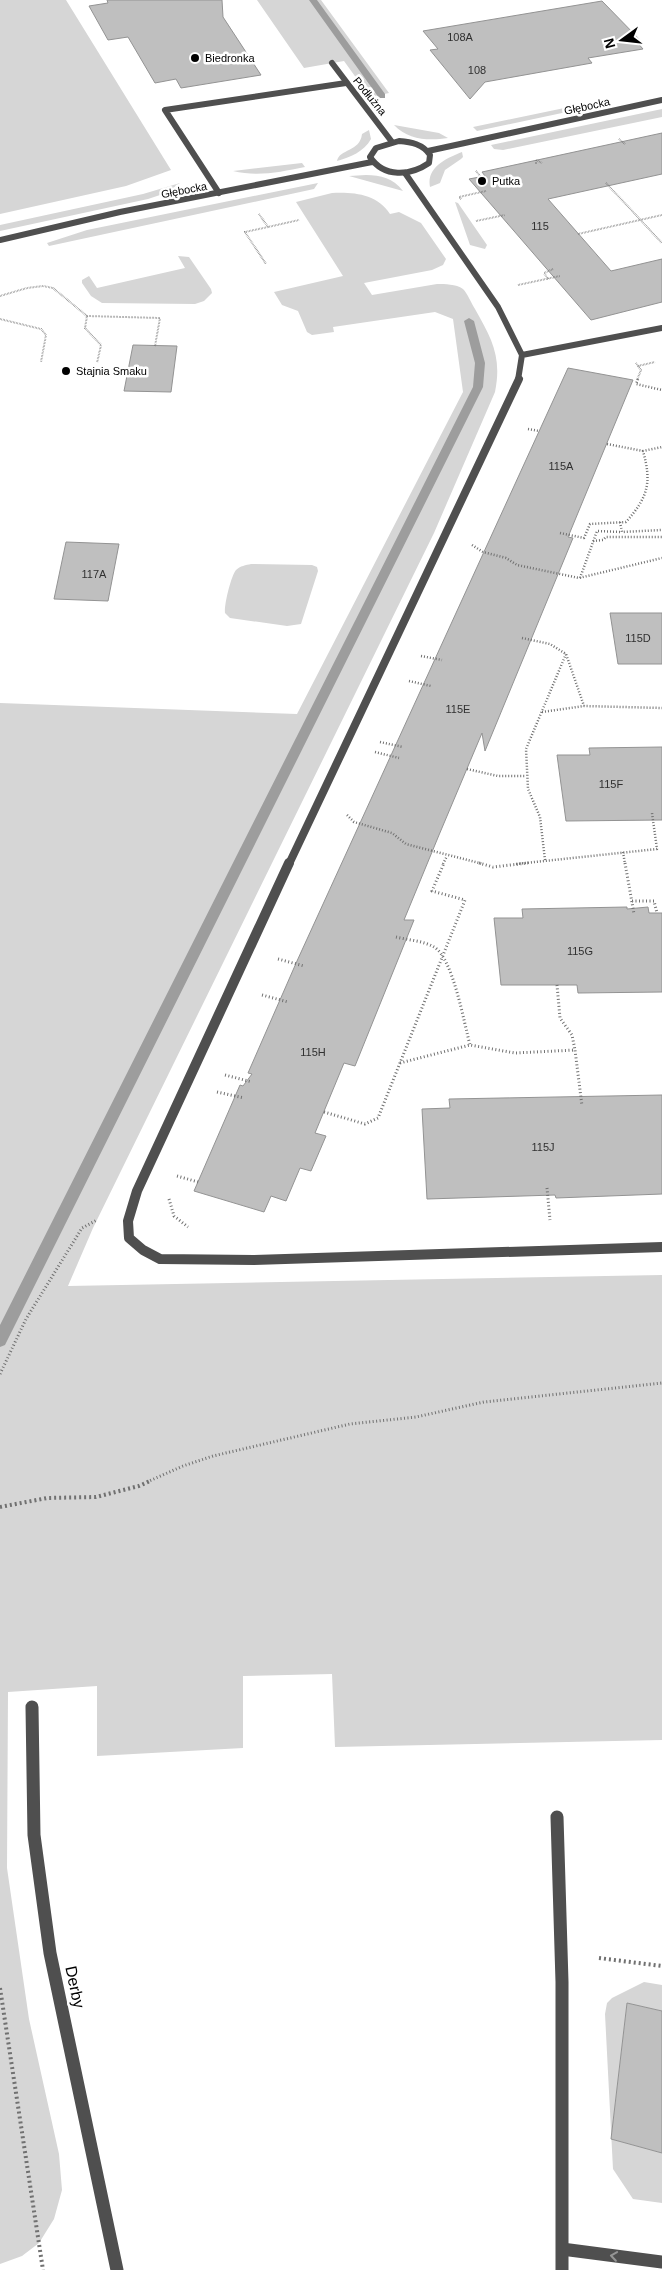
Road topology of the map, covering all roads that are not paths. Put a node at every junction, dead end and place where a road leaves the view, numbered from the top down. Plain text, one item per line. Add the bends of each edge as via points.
1 (332, 63) dead end
2 (346, 83) junction
3 (662, 100) edge
4 (392, 142) junction
5 (428, 151) junction
6 (372, 162) junction
7 (405, 173) junction
8 (219, 193) junction
9 (0, 240) edge
10 (662, 328) edge
11 (522, 355) junction
12 (662, 1247) edge
13 (32, 1707) dead end
14 (557, 1817) dead end
15 (562, 2249) junction
16 (662, 2262) edge
17 (117, 2270) edge
18 (562, 2270) edge

1 - 2 street, Podłużna
2 - 4 street, Podłużna
2 - 8 street via 166,110
3 - 5 street, Głębocka
4 - 5 street via 413,143
4 - 6 street via 376,148 370,157
5 - 7 street via 429,163 419,170
6 - 7 street via 385,170
6 - 8 street, Głębocka
7 - 11 street via 498,307
8 - 9 street, Głębocka
10 - 11 street
11 - 12 street via 519,378 137,1191 128,1221 129,1238 160,1259 254,1260
13 - 17 street, Derby via 34,1835 50,1953
14 - 15 street via 562,1982
16 -> 15 street
15 - 18 street

